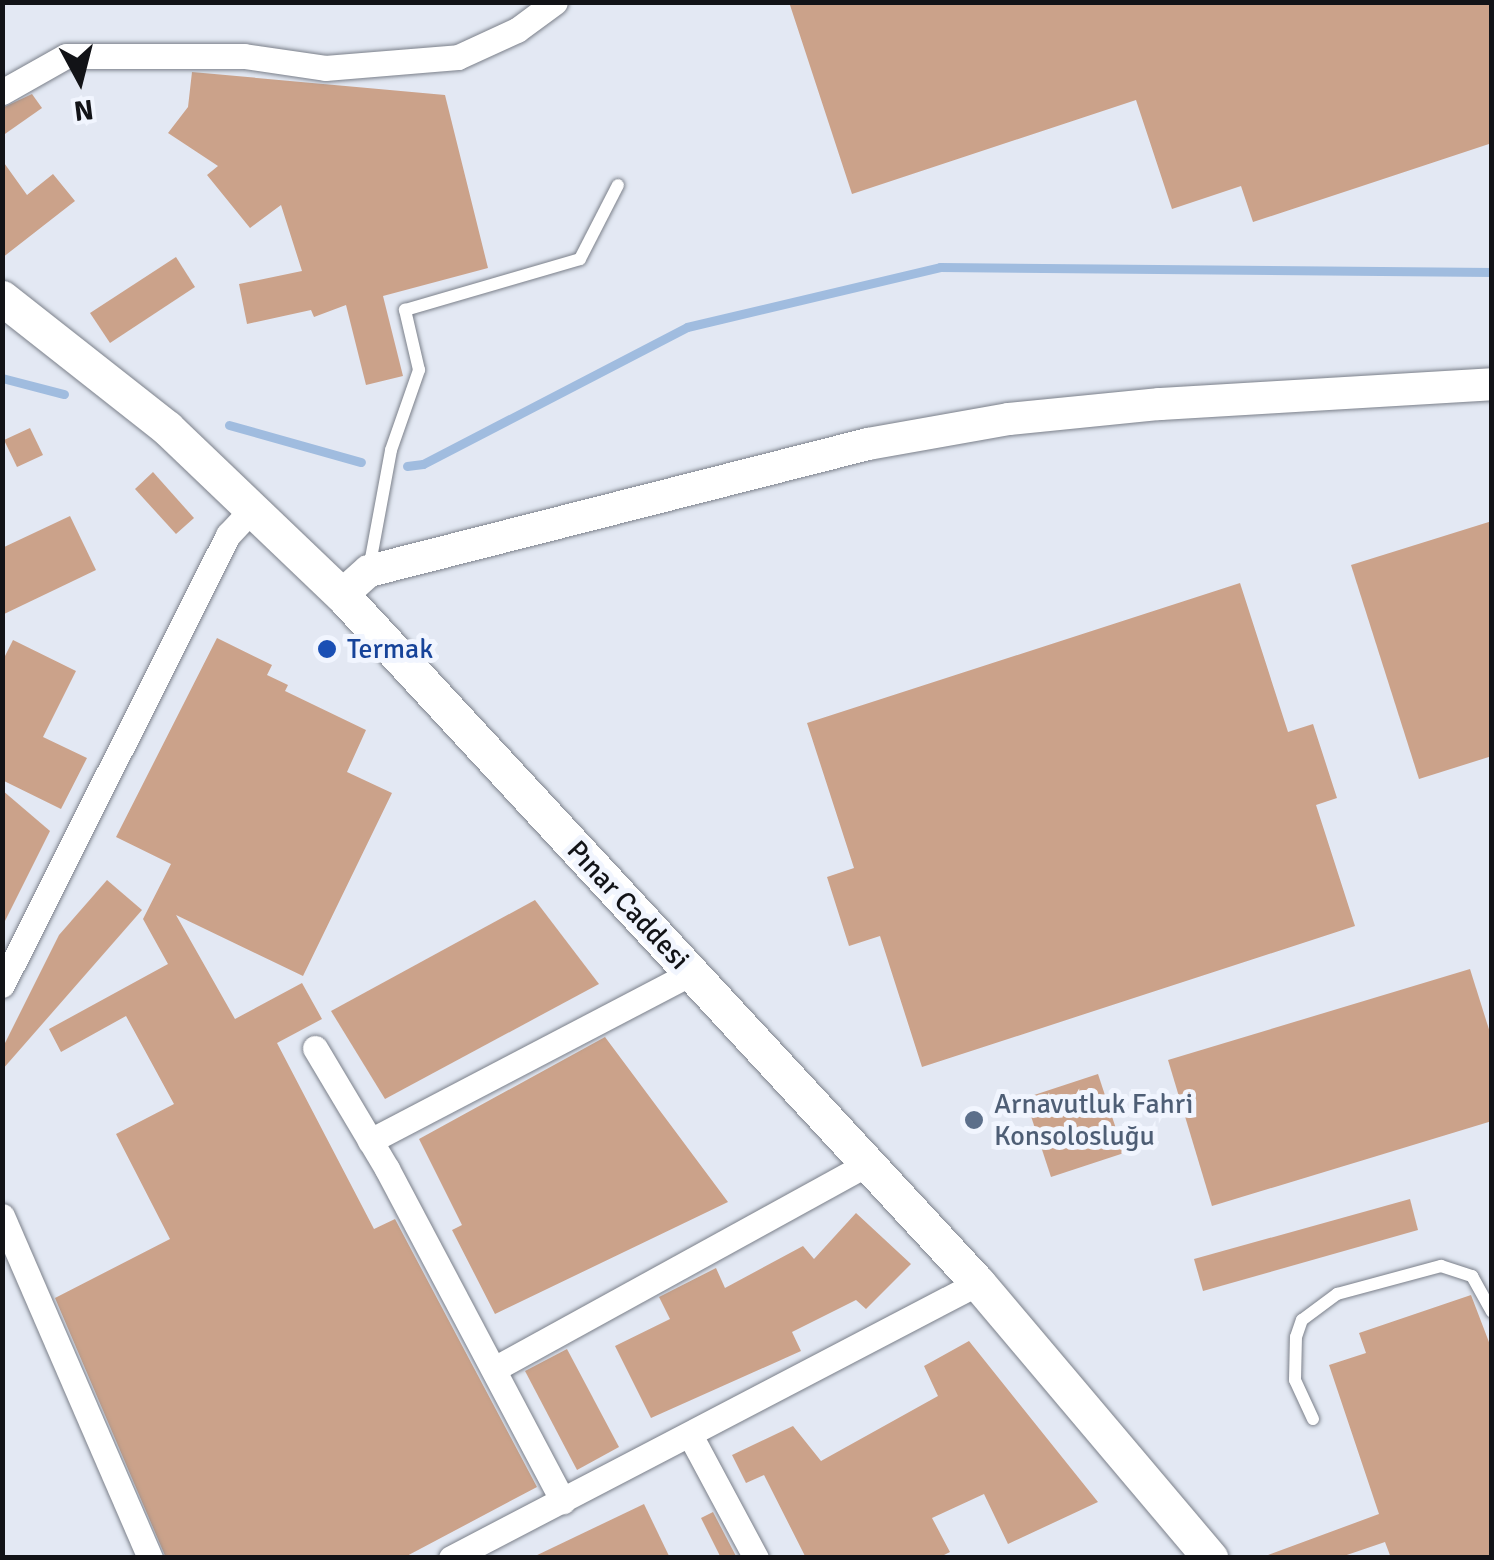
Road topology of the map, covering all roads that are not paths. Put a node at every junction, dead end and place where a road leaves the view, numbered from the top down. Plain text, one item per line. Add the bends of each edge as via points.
1 (555, 2) edge
2 (2, 92) edge
3 (618, 184) dead end
4 (2, 298) edge
5 (1492, 384) edge
6 (252, 509) junction
7 (368, 572) junction
8 (342, 595) junction
9 (691, 973) junction
10 (2, 986) edge
11 (314, 1048) dead end
12 (370, 1141) junction
13 (865, 1165) junction
14 (2, 1216) edge
15 (978, 1284) junction
16 (1492, 1312) edge
17 (496, 1368) junction
18 (1313, 1419) dead end
19 (690, 1435) junction
20 (563, 1500) junction
21 (150, 1558) edge
22 (451, 1558) edge
23 (756, 1558) edge
24 (1210, 1558) edge

1 - 2 street via 458,57 325,68 244,56 66,56
3 - 7 lane via 580,259 405,310 419,370 392,450
4 - 6 main road, Pınar Caddesi via 167,428
5 - 7 street via 1364,388 1009,419 868,444
6 - 8 main road, Pınar Caddesi
6 - 10 street via 228,535
7 - 8 street
8 - 9 main road, Pınar Caddesi
9 - 12 street
9 - 13 main road, Pınar Caddesi
11 - 12 street
12 - 17 street
13 - 15 main road, Pınar Caddesi
13 - 17 street
14 - 21 street via 20,1243
15 - 19 street
15 - 24 main road, Pınar Caddesi
16 - 18 lane via 1472,1276 1440,1266 1337,1294 1302,1320 1294,1348 1295,1380
17 - 20 street
19 - 20 street
19 - 23 street
20 - 22 street

